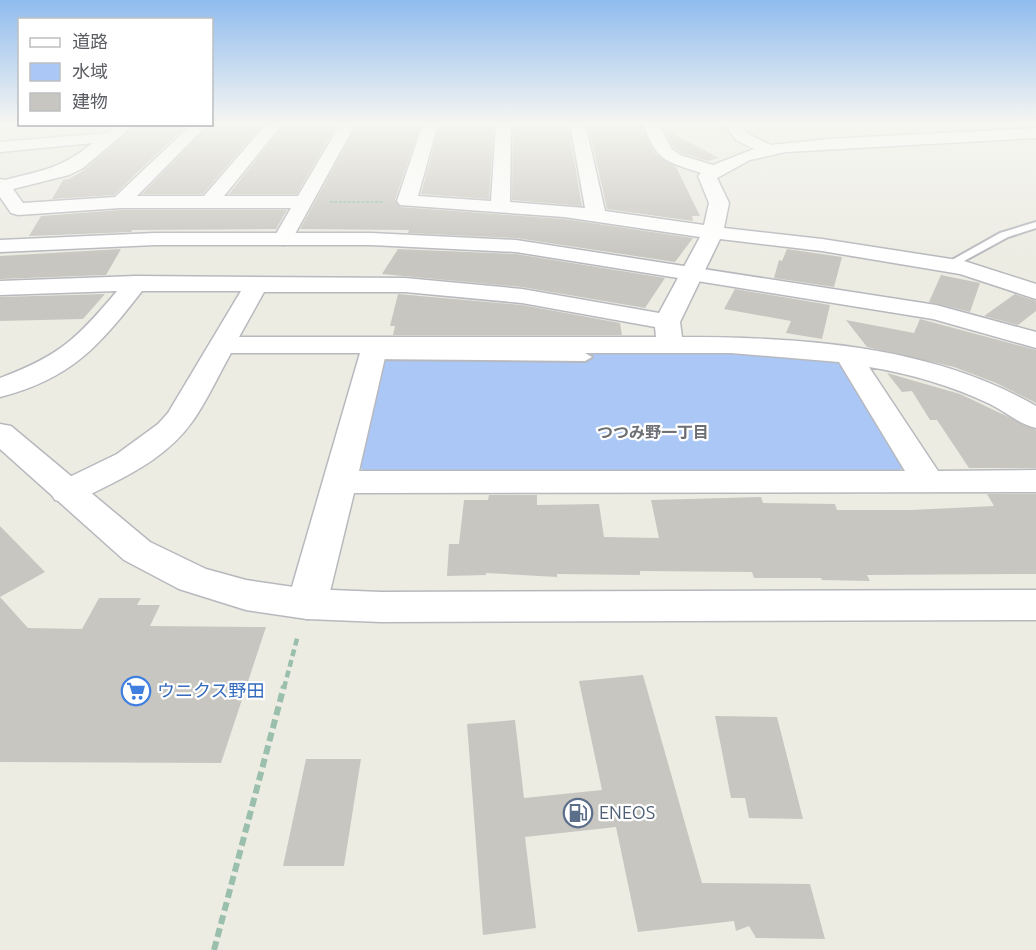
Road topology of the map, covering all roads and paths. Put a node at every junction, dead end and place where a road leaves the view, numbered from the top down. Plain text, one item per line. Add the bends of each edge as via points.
1 (70, 167) edge
2 (156, 167) edge
3 (238, 167) edge
4 (328, 167) edge
5 (417, 167) edge
6 (502, 167) edge
7 (587, 167) edge
8 (702, 167) edge
9 (719, 167) edge
10 (714, 171) junction
11 (1, 185) edge
12 (210, 201) junction
13 (407, 201) junction
14 (120, 202) junction
15 (312, 202) junction
16 (500, 205) junction
17 (596, 215) junction
18 (1036, 225) edge
19 (713, 232) junction
20 (283, 239) junction
21 (0, 246) edge
22 (949, 265) junction
23 (694, 273) junction
24 (136, 283) junction
25 (257, 284) junction
26 (0, 288) edge
27 (1036, 292) edge
28 (669, 334) junction
29 (1036, 340) edge
30 (222, 345) junction
31 (373, 351) junction
32 (849, 356) junction
33 (585, 357) dead end
34 (0, 388) edge
35 (1036, 419) edge
36 (0, 433) edge
37 (928, 481) junction
38 (340, 482) junction
39 (1036, 482) edge
40 (67, 492) junction
41 (307, 604) junction
42 (1036, 605) edge
43 (214, 950) edge

1 - 11 street
2 - 14 street
3 - 12 street
4 - 15 street
5 - 13 street
6 - 16 street
7 - 17 street
8 - 10 street
9 - 10 street
10 - 19 street via 706,176 719,203
11 - 14 street via 18,209
12 - 14 street
12 - 15 street
13 - 15 path
13 - 16 street
15 - 20 street
16 - 17 street
17 - 19 street
18 - 22 lane via 1004,235
19 - 22 street
19 - 23 street
20 - 21 street via 114,239
20 - 23 street via 516,246
22 - 27 street
23 - 28 street
23 - 29 street via 936,312
24 - 25 street
24 - 26 street
24 - 34 street via 86,343 49,368
25 - 28 street via 375,284 473,290
25 - 30 street
28 - 31 street
28 - 32 street
30 - 31 street
30 - 40 street via 167,434 147,451
31 - 33 lane
31 - 38 street
32 - 35 street via 941,375 990,394
32 - 37 street
36 - 40 street
37 - 38 street
37 - 39 street
38 - 41 street
40 - 41 street via 137,551 193,579 246,595
41 - 42 street
41 - 43 path

